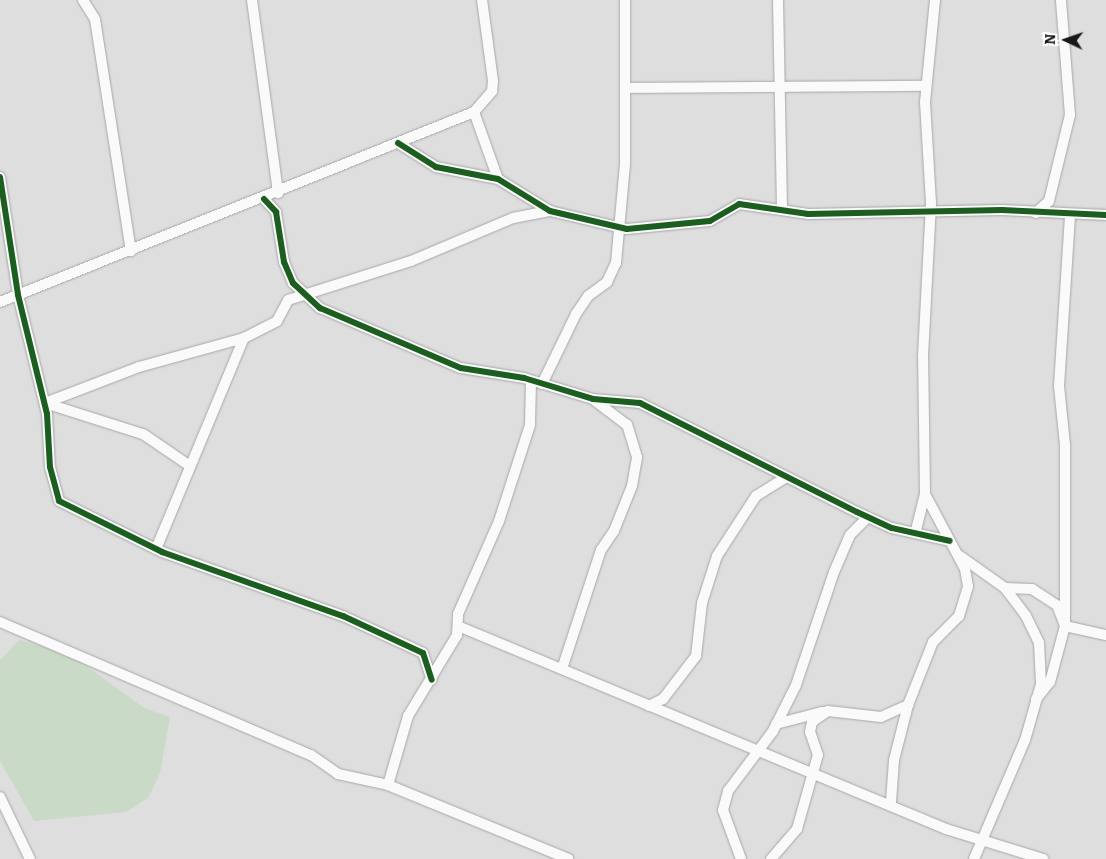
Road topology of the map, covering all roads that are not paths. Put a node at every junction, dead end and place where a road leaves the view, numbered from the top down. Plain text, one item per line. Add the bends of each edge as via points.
1 (83, 0) edge
2 (252, 0) edge
3 (482, 0) edge
4 (625, 0) edge
5 (778, 0) edge
6 (935, 0) edge
7 (1061, 0) edge
8 (926, 86) junction
9 (780, 87) junction
10 (626, 88) junction
11 (474, 112) junction
12 (398, 144) junction
13 (0, 177) edge
14 (498, 179) junction
15 (278, 193) junction
16 (264, 199) junction
17 (782, 210) junction
18 (550, 211) junction
19 (1036, 213) junction
20 (930, 215) junction
21 (1070, 215) junction
22 (1106, 215) edge
23 (620, 228) junction
24 (131, 251) junction
25 (18, 295) junction
26 (303, 295) junction
27 (0, 302) edge
28 (244, 338) junction
29 (531, 380) junction
30 (542, 384) junction
31 (593, 399) junction
32 (45, 403) junction
33 (190, 466) junction
34 (786, 476) junction
35 (925, 494) junction
36 (868, 517) junction
37 (916, 530) junction
38 (950, 541) junction
39 (156, 549) junction
40 (960, 556) junction
41 (1004, 588) junction
42 (0, 622) edge
43 (458, 626) junction
44 (1065, 626) junction
45 (1106, 636) edge
46 (562, 669) junction
47 (432, 680) junction
48 (1036, 699) junction
49 (908, 704) junction
50 (649, 706) junction
51 (826, 712) junction
52 (776, 724) junction
53 (758, 750) junction
54 (812, 775) junction
55 (388, 785) junction
56 (0, 798) edge
57 (890, 802) junction
58 (980, 842) junction
59 (30, 859) edge
60 (568, 859) edge
61 (741, 859) edge
62 (771, 859) edge
63 (974, 859) edge
64 (1043, 859) edge

1 - 24 street via 96,27
2 - 15 street
3 - 11 street via 493,81 492,91
4 - 10 street
5 - 9 street
6 - 8 street
7 - 19 street via 1070,115 1054,184 1048,201
8 - 9 street
8 - 20 street
9 - 10 street
9 - 17 street
10 - 23 street
11 - 12 street
11 - 14 street
12 - 14 street via 436,167
12 - 15 street
13 - 25 street
14 - 18 street
15 - 16 street
16 - 24 street
16 - 26 street via 276,212 284,262
17 - 20 street via 808,214
17 - 23 street via 739,204 697,223
18 - 23 street
18 - 26 street via 513,218 411,261
19 - 20 street
19 - 21 street
20 - 35 street via 923,356
21 - 22 street
21 - 44 street via 1059,386 1065,445
23 - 30 street via 616,263 607,282 588,296 576,314
24 - 25 street
25 - 27 street
25 - 32 street
26 - 28 street via 288,300 276,321
26 - 29 street via 320,308 461,368
28 - 32 street via 139,367
28 - 33 street
29 - 30 street
29 - 43 street via 530,425 522,453
30 - 31 street
31 - 34 street via 640,403
31 - 46 street via 627,425 637,457 632,486 614,531 601,550
32 - 33 street via 143,434
32 - 39 street via 50,467 59,501
33 - 39 street
34 - 36 street
34 - 50 street via 756,496 716,556 702,603 696,656 663,699
35 - 37 street
35 - 38 street
36 - 37 street via 892,528
36 - 52 street via 850,534 796,685
37 - 38 street
38 - 40 street
39 - 47 street via 343,616 422,653
40 - 41 street
40 - 49 street via 968,586 959,616 933,642
41 - 44 street via 1032,589 1058,605
41 - 48 street via 1039,643 1041,684
42 - 55 street via 311,755 338,774
43 - 46 street
43 - 47 street
44 - 45 street
44 - 48 street via 1050,682
46 - 50 street
47 - 55 street via 408,716
48 - 58 street via 1025,740
49 - 51 street via 881,716
49 - 57 street via 894,760
50 - 53 street
51 - 52 street
51 - 54 street via 812,722 810,732 818,755
52 - 53 street
53 - 54 street
53 - 61 street via 728,791 723,810
54 - 57 street
54 - 62 street via 797,829
55 - 60 street
56 - 59 street
57 - 58 street
58 - 63 street
58 - 64 street via 1013,847

